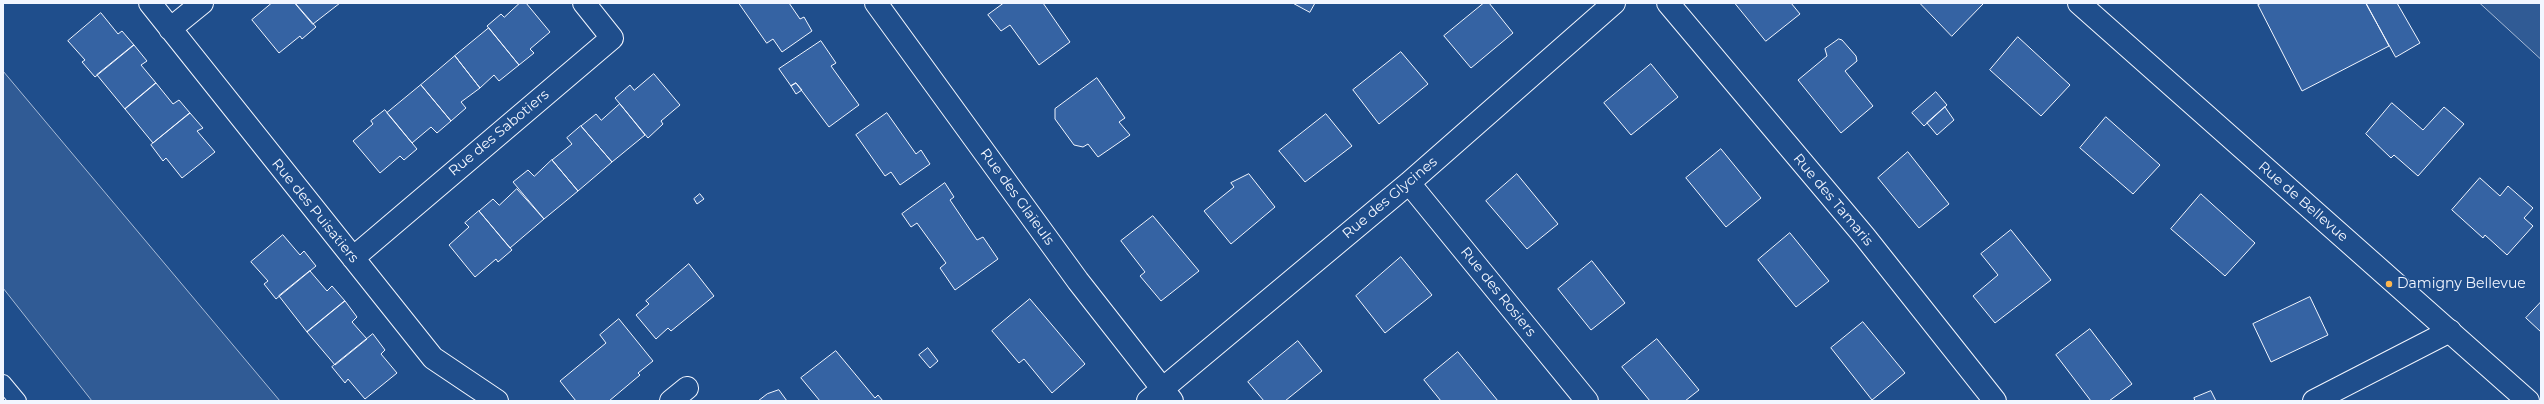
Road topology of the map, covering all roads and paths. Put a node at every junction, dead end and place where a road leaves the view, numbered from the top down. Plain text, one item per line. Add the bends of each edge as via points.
1 (150, 3) edge
2 (202, 3) edge
3 (584, 3) edge
4 (876, 3) edge
5 (1614, 3) edge
6 (1668, 3) edge
7 (2078, 3) edge
8 (170, 29) junction
9 (1409, 183) junction
10 (353, 258) junction
11 (2450, 331) junction
12 (3, 383) edge
13 (1161, 397) edge
14 (18, 401) edge
15 (497, 401) edge
16 (1587, 401) edge
17 (1995, 401) edge
18 (2314, 401) edge
19 (2528, 401) edge

1 - 8 street, Rue des Puisatiers
2 - 8 street
3 - 10 street, Rue des Sabotiers via 612,38
4 - 13 street, Rue des Glaïeuls
5 - 9 street, Rue des Glycines
6 - 17 street, Rue des Tamaris via 1865,237
7 - 11 street, Rue de Bellevue
8 - 10 street, Rue des Puisatiers
9 - 13 street, Rue des Glycines
9 - 16 street, Rue des Rosiers
10 - 15 street, Rue des Puisatiers via 433,358
11 - 18 street
11 - 19 street, Rue de Bellevue
12 - 14 lane

